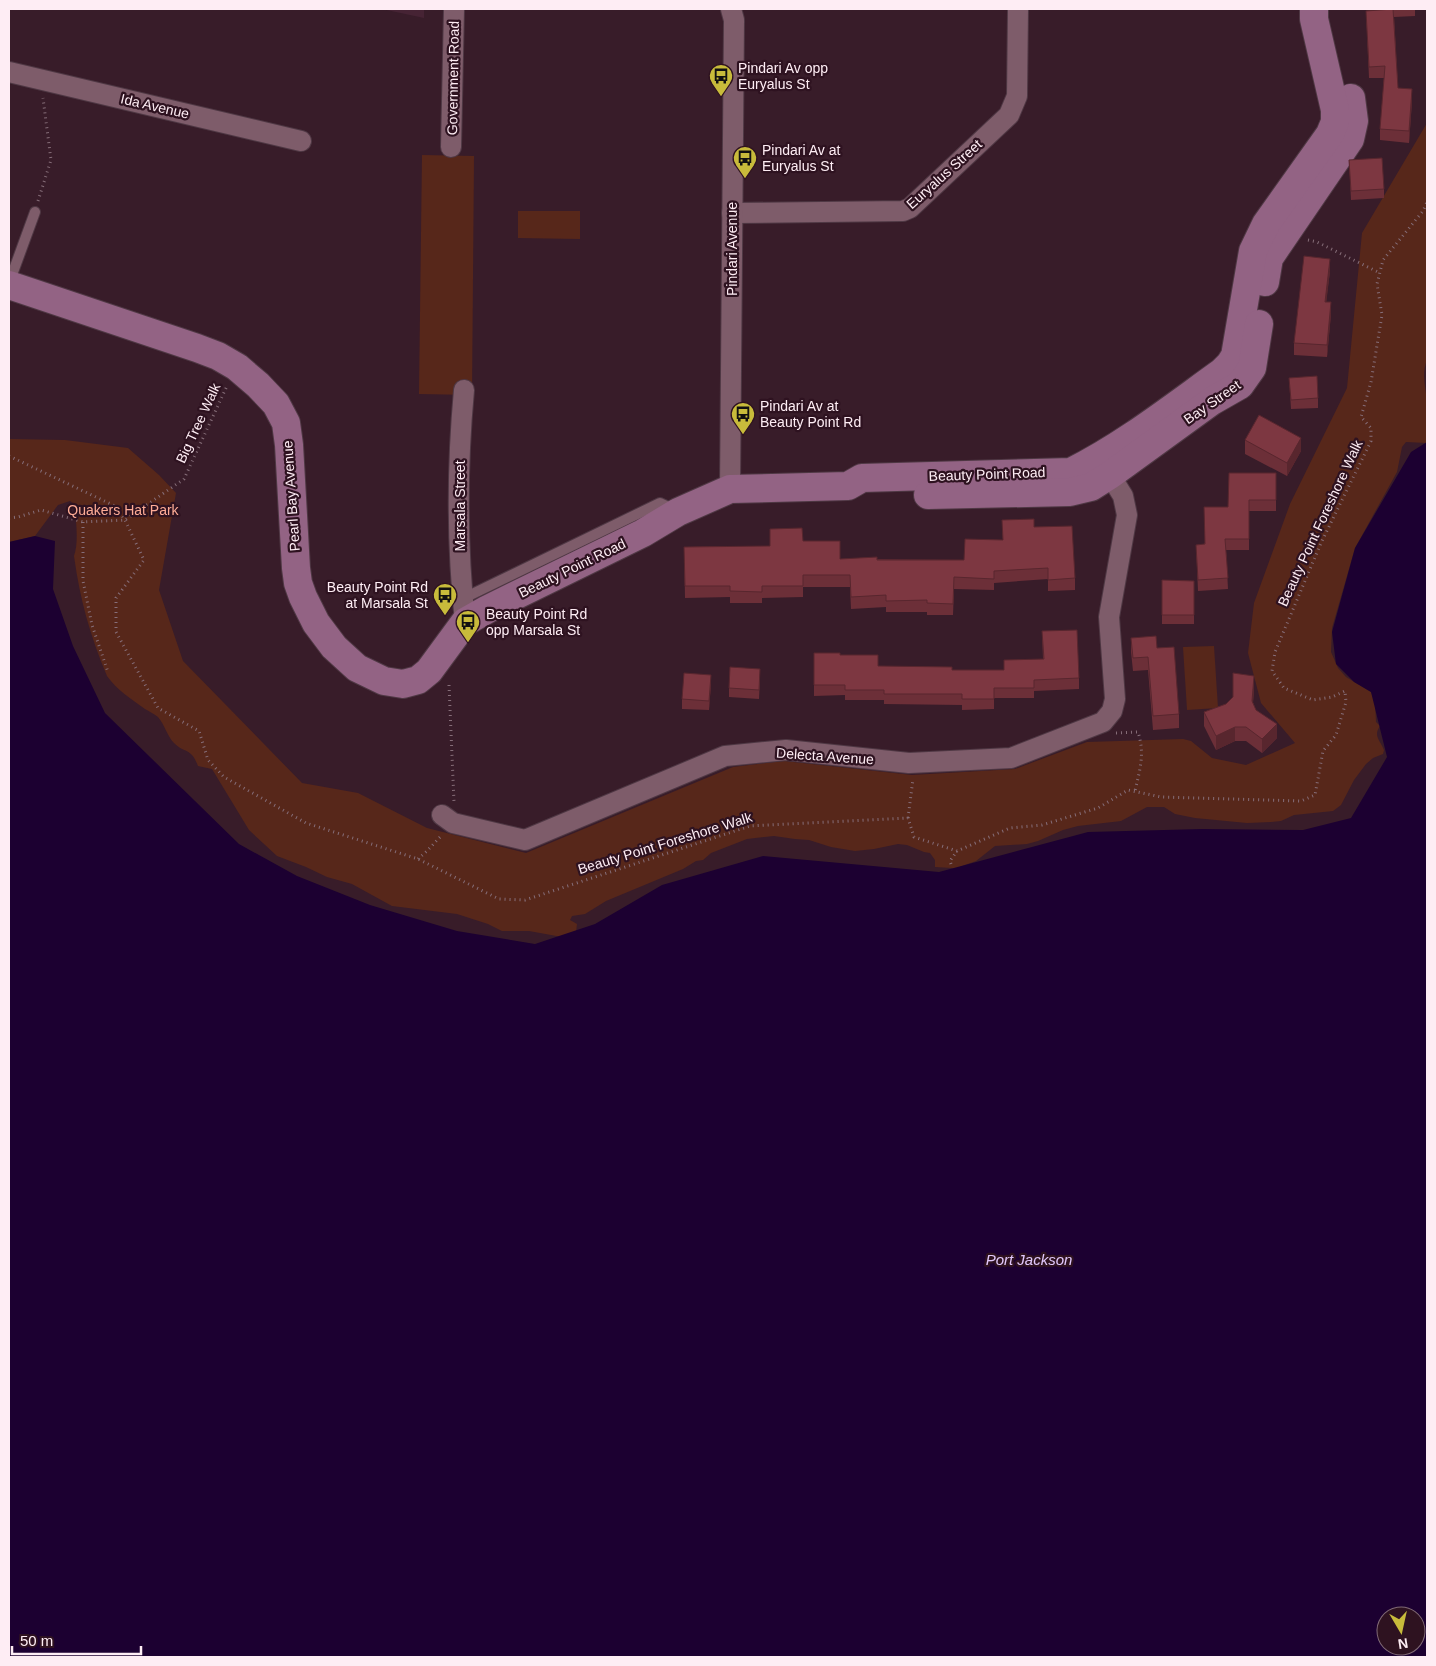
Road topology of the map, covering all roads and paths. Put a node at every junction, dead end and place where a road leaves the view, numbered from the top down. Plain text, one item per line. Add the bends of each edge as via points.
1 (454, 9) edge
2 (731, 9) edge
3 (1018, 9) edge
4 (1314, 9) edge
5 (1331, 9) edge
6 (9, 72) edge
7 (41, 79) junction
8 (301, 141) dead end
9 (451, 147) dead end
10 (1427, 202) edge
11 (35, 212) joint
12 (732, 213) junction
13 (1276, 229) junction
14 (1380, 273) junction
15 (9, 284) edge
16 (237, 367) junction
17 (464, 390) dead end
18 (1120, 444) joint
19 (9, 456) edge
20 (1110, 475) junction
21 (848, 486) junction
22 (730, 489) junction
23 (9, 518) edge
24 (125, 520) junction
25 (82, 522) junction
26 (463, 611) junction
27 (108, 672) dead end
28 (449, 685) dead end
29 (1103, 722) junction
30 (914, 763) junction
31 (1135, 791) junction
32 (908, 818) junction
33 (448, 819) junction
34 (957, 851) junction
35 (418, 858) junction
36 (950, 864) dead end

1 - 9 street, Government Road
2 - 12 street, Pindari Avenue via 734,20
3 - 12 street, Euryalus Street via 1017,96 1009,115 910,208 903,211
4 - 13 street, Bay Street via 1335,122
5 - 13 street, Bay Street via 1352,103 1354,121 1350,139
6 - 7 street, Ida Avenue
7 - 8 street, Ida Avenue
7 - 11 path via 51,160
10 - 14 path, Beauty Point Foreshore Walk via 1383,260
11 - 15 lane
12 - 22 street, Pindari Avenue
13 - 14 path via 1317,242
13 - 18 street, Bay Street via 1253,251 1235,356 1230,364
13 - 20 street, Bay Street via 1252,368 1248,374 1240,385 1212,401
14 - 31 path, Beauty Point Foreshore Walk via 1378,284 1382,315 1371,382 1361,417 1371,428 1371,441 1321,543 1275,652 1272,671 1284,688 1312,700 1346,691 1336,735 1323,751 1315,795 1301,801 1275,801 1161,797
15 - 16 street, Pearl Bay Avenue via 197,348
16 - 24 path, Big Tree Walk via 184,478
16 - 26 street, Pearl Bay Avenue via 276,404 286,423 298,583 316,623 334,647 357,668 384,682 403,684 418,680 429,671
17 - 26 street, Marsala Street via 460,554
18 - 21 street, Beauty Point Road via 1071,472 862,478
19 - 24 path via 115,506
20 - 21 street, Beauty Point Road via 1091,487 1070,492 866,496
20 - 29 street via 1123,496 1127,515 1110,617 1114,699 1112,711
21 - 22 street, Beauty Point Road
22 - 26 street, Beauty Point Road via 488,608
23 - 25 path via 41,510
24 - 25 path
24 - 35 path, Beauty Point Foreshore Walk via 144,560 116,598 116,632 158,708 199,732 208,760 232,781 306,823
25 - 27 path via 83,581 92,625
28 - 33 path via 452,724
29 - 30 street, Delecta Avenue via 1011,758
29 - 31 path via 1109,734 1138,732 1142,756
30 - 32 path
30 - 33 street, Delecta Avenue via 786,750 725,756 525,840
31 - 34 path via 1128,790 1098,808 1042,824 1010,828
32 - 34 path via 914,837
32 - 35 path, Beauty Point Foreshore Walk via 750,826 525,900 499,899
33 - 35 path via 427,851
34 - 36 path

